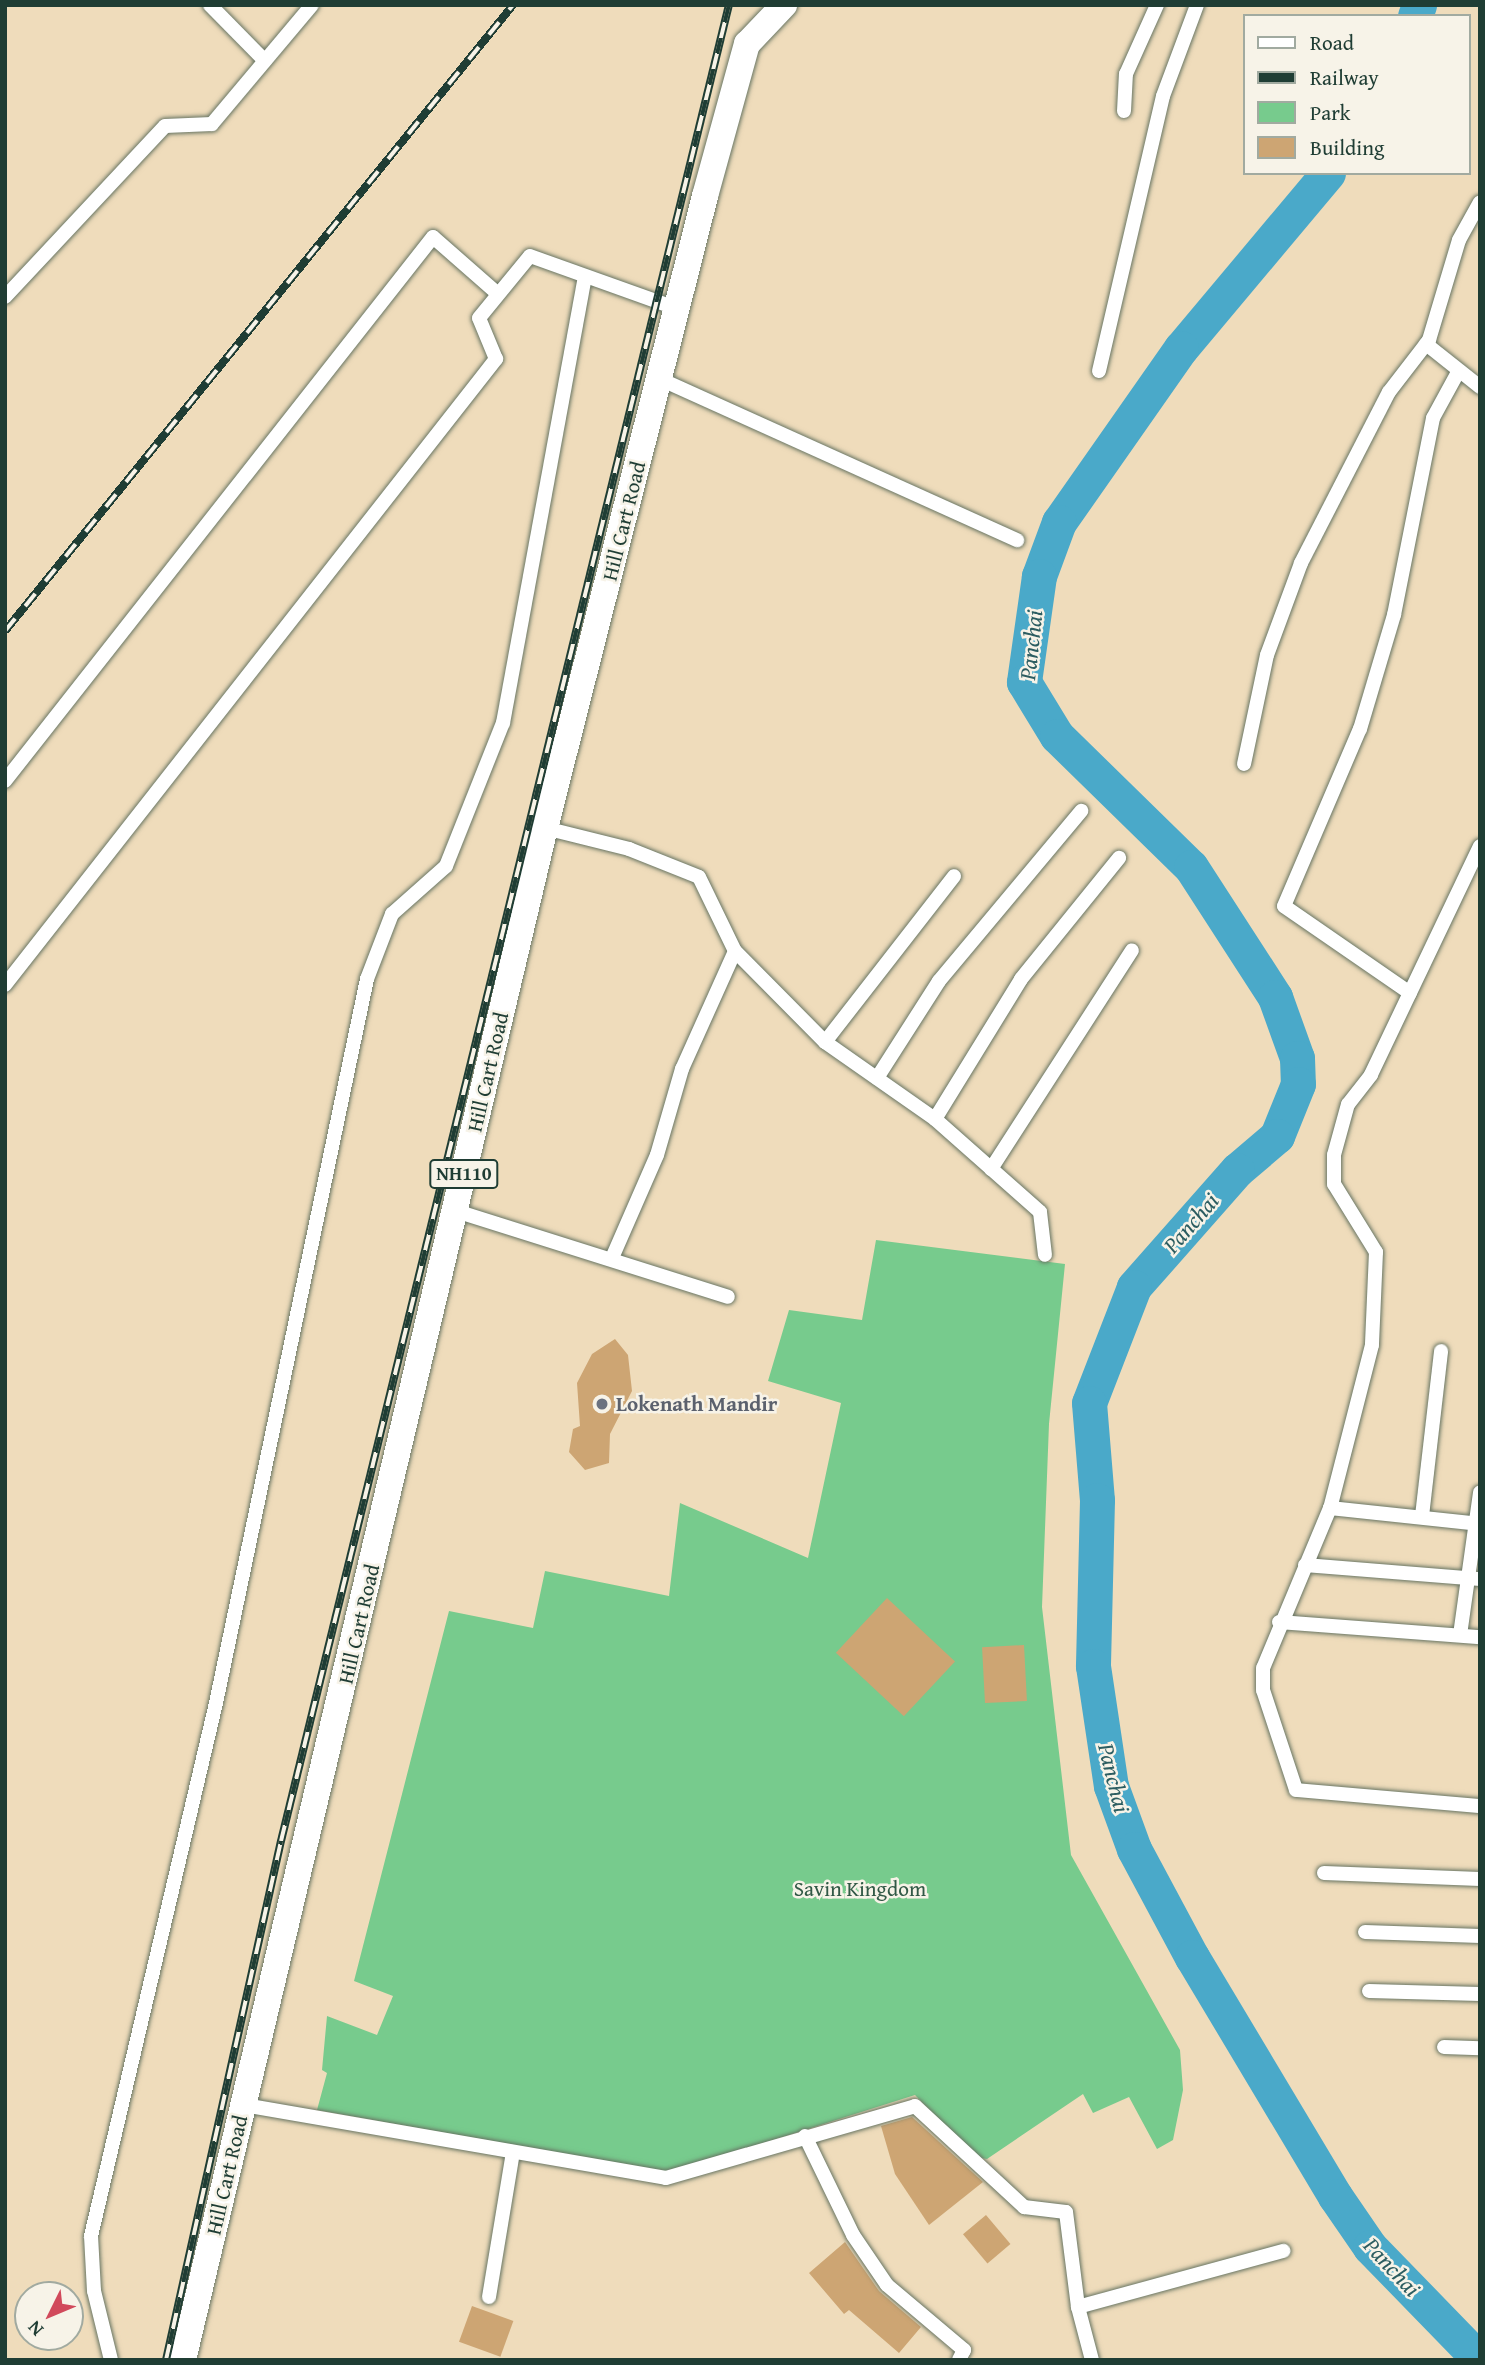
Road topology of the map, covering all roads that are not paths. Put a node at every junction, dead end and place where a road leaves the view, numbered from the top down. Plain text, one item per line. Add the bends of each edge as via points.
1 (210, 5) edge
2 (312, 5) edge
3 (784, 5) edge
4 (1157, 5) edge
5 (1197, 5) edge
6 (265, 61) junction
7 (1124, 111) dead end
8 (1480, 202) edge
9 (585, 278) junction
10 (498, 294) junction
11 (5, 297) edge
12 (678, 309) junction
13 (1426, 344) junction
14 (1099, 371) dead end
15 (1457, 374) junction
16 (660, 379) junction
17 (1480, 387) edge
18 (1017, 540) dead end
19 (1244, 764) dead end
20 (5, 781) edge
21 (1081, 811) dead end
22 (545, 828) junction
23 (1480, 846) edge
24 (1119, 858) dead end
25 (954, 876) dead end
26 (1132, 950) dead end
27 (735, 951) junction
28 (5, 985) edge
29 (1410, 993) junction
30 (825, 1042) junction
31 (877, 1078) junction
32 (935, 1119) junction
33 (991, 1169) junction
34 (456, 1211) junction
35 (1045, 1255) dead end
36 (612, 1258) junction
37 (728, 1297) dead end
38 (1441, 1352) dead end
39 (1480, 1492) edge
40 (1330, 1508) junction
41 (1422, 1516) junction
42 (1478, 1524) edge
43 (1305, 1566) junction
44 (1474, 1578) edge
45 (1279, 1622) junction
46 (1460, 1635) junction
47 (1480, 1637) edge
48 (1480, 1806) edge
49 (1324, 1873) dead end
50 (1480, 1879) edge
51 (1365, 1932) dead end
52 (1480, 1936) edge
53 (1369, 1991) dead end
54 (1480, 1994) edge
55 (1444, 2047) dead end
56 (1480, 2048) edge
57 (244, 2105) junction
58 (805, 2136) junction
59 (513, 2151) junction
60 (1283, 2250) dead end
61 (489, 2297) dead end
62 (1078, 2307) junction
63 (111, 2360) edge
64 (183, 2360) edge
65 (959, 2360) edge
66 (1092, 2360) edge

1 - 6 street
2 - 6 street
3 - 12 highway, Hill Cart Road / NH110 via 747,44
4 - 7 street via 1126,74
5 - 14 street via 1163,96
6 - 11 street via 212,124 165,126
8 - 13 street via 1459,240
9 - 10 street via 530,256
9 - 12 street
9 - 63 street via 503,723 446,866 392,914 367,979 216,1703 91,2236 94,2291
10 - 20 street via 433,237
10 - 28 street via 479,318 496,359
12 - 16 highway, Hill Cart Road / NH110
13 - 15 street
13 - 19 street via 1389,392 1301,563 1267,654
15 - 17 street
15 - 29 street via 1433,418 1394,615 1360,729 1284,906
16 - 18 street
16 - 22 highway, Hill Cart Road / NH110
21 - 31 street via 939,981
22 - 27 street via 629,849 699,877
22 - 34 highway, Hill Cart Road / NH110
23 - 29 street
24 - 32 street via 1021,979
25 - 30 street
26 - 33 street
27 - 30 street
27 - 36 street via 682,1069 657,1155
29 - 40 street via 1371,1075 1348,1104 1334,1155 1334,1184 1376,1252 1372,1345
30 - 31 street
31 - 32 street
32 - 33 street
33 - 35 street via 1040,1212
34 - 36 street
34 - 57 highway, Hill Cart Road / NH110
36 - 37 street
38 - 41 street
39 - 42 street
40 - 41 street
40 - 43 street
41 - 42 street
42 - 44 street
43 - 44 street
43 - 45 street
44 - 46 street
45 - 46 street
45 - 48 street via 1263,1668 1263,1690 1296,1790
46 - 47 street
49 - 50 street
51 - 52 street
53 - 54 street
55 - 56 street
57 - 59 street
57 - 64 highway, Hill Cart Road / NH110
58 - 59 street via 666,2178
58 - 62 street via 907,2105 920,2110 1024,2207 1066,2212
58 - 65 street via 853,2235 887,2285 964,2350
59 - 61 street
60 - 62 street
62 - 66 street

